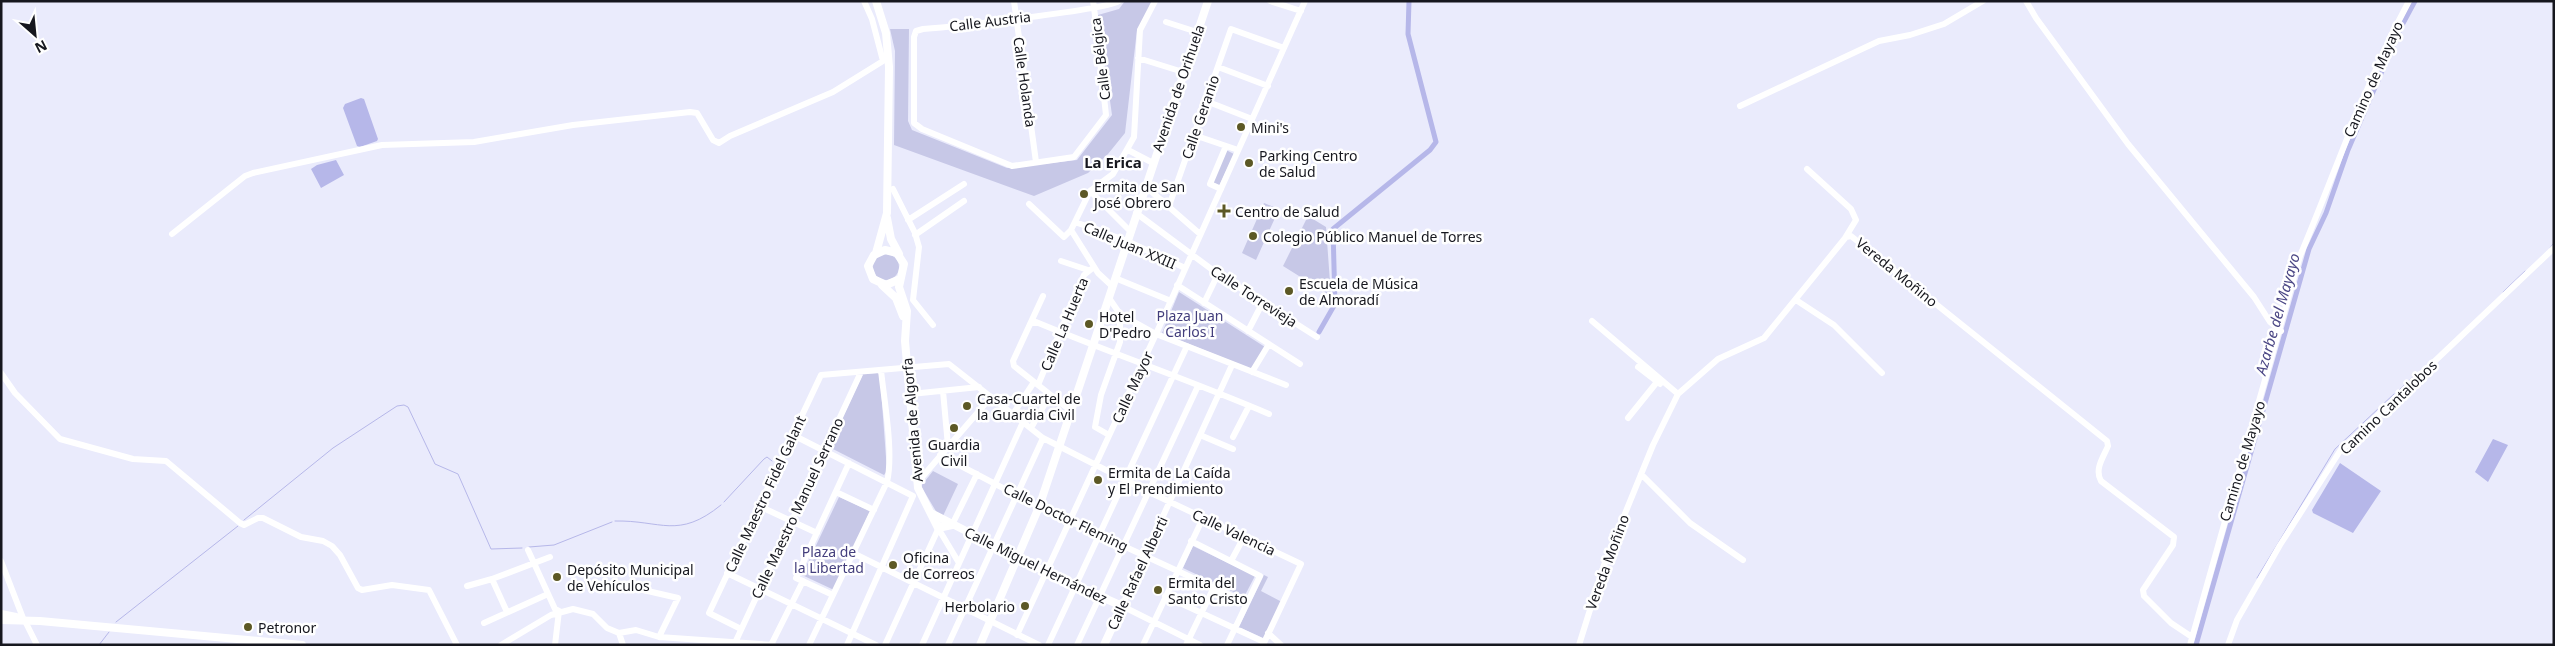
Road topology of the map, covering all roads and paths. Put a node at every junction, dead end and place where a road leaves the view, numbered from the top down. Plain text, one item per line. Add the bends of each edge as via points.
1 (864, 1) edge
2 (1014, 1) edge
3 (1119, 1) edge
4 (1155, 1) edge
5 (1208, 1) edge
6 (1270, 1) edge
7 (1306, 1) edge
8 (1983, 1) edge
9 (2026, 1) edge
10 (2409, 1) edge
11 (876, 2) edge
12 (1093, 4) edge
13 (1301, 11) junction
14 (1016, 18) junction
15 (1166, 22) dead end
16 (916, 31) joint
17 (1197, 32) junction
18 (1284, 48) junction
19 (1138, 58) junction
20 (1218, 67) junction
21 (1183, 72) junction
22 (1268, 86) junction
23 (1206, 101) junction
24 (1740, 106) dead end
25 (1252, 119) junction
26 (1194, 134) junction
27 (1226, 146) junction
28 (1128, 150) junction
29 (1238, 150) junction
30 (1036, 162) junction
31 (1153, 163) junction
32 (1807, 169) dead end
33 (964, 184) dead end
34 (1145, 186) junction
35 (893, 189) dead end
36 (1221, 189) junction
37 (1090, 191) junction
38 (964, 201) dead end
39 (1029, 204) dead end
40 (1169, 206) junction
41 (887, 213) junction
42 (1136, 214) junction
43 (908, 220) junction
44 (1075, 222) junction
45 (1071, 230) junction
46 (1130, 231) junction
47 (172, 234) dead end
48 (1200, 234) junction
49 (915, 235) junction
50 (1845, 239) junction
51 (1127, 241) junction
52 (2554, 248) edge
53 (876, 253) junction
54 (1191, 254) junction
55 (899, 255) junction
56 (1061, 261) dead end
57 (904, 264) junction
58 (917, 268) junction
59 (1091, 268) junction
60 (1185, 268) junction
61 (1218, 274) junction
62 (901, 277) junction
63 (915, 277) junction
64 (1115, 278) junction
65 (882, 285) junction
66 (1112, 286) junction
67 (1177, 286) junction
68 (1043, 296) dead end
69 (1108, 298) junction
70 (1796, 300) junction
71 (1171, 301) junction
72 (1263, 302) junction
73 (1204, 303) junction
74 (1120, 314) junction
75 (1592, 321) dead end
76 (1030, 324) junction
77 (933, 325) dead end
78 (906, 326) junction
79 (1058, 331) junction
80 (1248, 331) junction
81 (2281, 331) junction
82 (1156, 334) junction
83 (1317, 337) dead end
84 (1269, 344) junction
85 (1092, 346) junction
86 (1186, 346) junction
87 (1116, 354) junction
88 (1142, 364) junction
89 (1300, 364) dead end
90 (1232, 365) junction
91 (1638, 366) dead end
92 (908, 367) junction
93 (881, 370) junction
94 (861, 372) junction
95 (1252, 372) junction
96 (1, 373) edge
97 (1882, 373) dead end
98 (821, 375) joint
99 (1173, 376) junction
100 (1657, 382) junction
101 (1036, 384) junction
102 (1286, 385) dead end
103 (1198, 386) junction
104 (979, 387) junction
105 (943, 391) junction
106 (1221, 393) junction
107 (911, 394) junction
108 (1050, 394) junction
109 (1677, 396) junction
110 (991, 397) junction
111 (1250, 406) junction
112 (1070, 411) junction
113 (1013, 414) junction
114 (1269, 414) dead end
115 (1628, 418) dead end
116 (1023, 422) junction
117 (1031, 428) junction
118 (793, 435) junction
119 (1109, 435) junction
120 (1200, 435) junction
121 (1233, 437) dead end
122 (1043, 438) junction
123 (948, 446) junction
124 (1060, 447) junction
125 (1234, 449) dead end
126 (824, 450) junction
127 (940, 455) junction
128 (849, 463) junction
129 (1096, 466) junction
130 (977, 474) junction
131 (1641, 474) junction
132 (1124, 480) junction
133 (887, 482) junction
134 (917, 483) junction
135 (995, 483) junction
136 (836, 492) junction
137 (1149, 492) junction
138 (916, 494) junction
139 (1017, 494) junction
140 (1170, 502) junction
141 (759, 506) junction
142 (1039, 507) junction
143 (874, 510) junction
144 (932, 512) junction
145 (1203, 518) junction
146 (942, 520) junction
147 (1071, 520) junction
148 (792, 521) junction
149 (952, 525) junction
150 (938, 528) junction
151 (817, 533) junction
152 (972, 534) junction
153 (1100, 534) junction
154 (1244, 537) junction
155 (1191, 541) junction
156 (994, 545) junction
157 (1124, 545) junction
158 (528, 550) dead end
159 (853, 553) junction
160 (1146, 555) junction
161 (550, 557) dead end
162 (1019, 558) junction
163 (1743, 560) dead end
164 (1, 561) edge
165 (1231, 561) junction
166 (534, 563) junction
167 (959, 563) junction
168 (882, 567) junction
169 (1177, 570) junction
170 (1046, 572) junction
171 (727, 573) junction
172 (492, 579) junction
173 (803, 581) junction
174 (914, 582) junction
175 (613, 583) dead end
176 (1075, 585) junction
177 (467, 586) dead end
178 (1214, 587) junction
179 (760, 589) junction
180 (548, 594) junction
181 (833, 595) junction
182 (1100, 596) junction
183 (1165, 596) junction
184 (943, 597) junction
185 (1247, 603) junction
186 (791, 604) junction
187 (1122, 606) junction
188 (965, 608) junction
189 (559, 611) junction
190 (507, 612) junction
191 (1202, 613) junction
192 (1, 614) edge
193 (24, 619) junction
194 (1, 620) edge
195 (821, 620) junction
196 (991, 620) junction
197 (1153, 622) junction
198 (484, 623) dead end
199 (742, 629) junction
200 (1235, 629) junction
201 (619, 633) junction
202 (1268, 633) junction
203 (852, 634) junction
204 (1017, 635) junction
205 (659, 637) junction
206 (2192, 637) junction
207 (1188, 642) edge
208 (735, 643) edge
209 (1263, 644) edge
210 (37, 645) edge
211 (302, 645) edge
212 (457, 645) edge
213 (501, 645) edge
214 (555, 645) edge
215 (623, 645) edge
216 (772, 645) edge
217 (809, 645) edge
218 (847, 645) edge
219 (876, 645) edge
220 (885, 645) edge
221 (922, 645) edge
222 (948, 645) edge
223 (980, 645) edge
224 (1039, 645) edge
225 (1048, 645) edge
226 (1077, 645) edge
227 (1104, 645) edge
228 (1143, 645) edge
229 (1200, 645) edge
230 (1227, 645) edge
231 (1281, 645) edge
232 (1579, 645) edge
233 (2190, 645) edge
234 (2228, 645) edge

1 - 47 street via 883,61 833,92 719,143 713,140 698,113 690,112 573,125 474,142 382,145 249,174
2 - 14 street, Calle Holanda
3 - 12 street, Calle Austria via 1115,5
4 - 19 street via 1140,30
5 - 17 main road, Avenida de Orihuela
6 - 13 street
7 - 13 street, Calle Mayor
8 - 24 street via 1944,24 1880,41
9 - 81 street via 2128,144 2254,297 2270,322
10 - 81 street, Camino de Mayayo via 2362,103 2300,256
11 - 41 main road via 886,33 889,67
12 - 14 street, Calle Austria
12 - 30 street, Calle Bélgica via 1106,115 1074,157
13 - 18 street, Calle Mayor
14 - 16 street, Calle Austria
14 - 30 street, Calle Holanda
15 - 17 street
16 - 30 street, Calle Bélgica via 913,107 916,126 1012,166
17 - 21 main road, Avenida de Orihuela
18 - 20 street, Calle Geranio via 1230,29
18 - 22 street, Calle Mayor
19 - 21 street
19 - 28 street via 1134,137
20 - 22 street
20 - 23 street, Calle Geranio
21 - 31 main road, Avenida de Orihuela
22 - 25 street, Calle Mayor
23 - 25 street
23 - 26 street, Calle Geranio
25 - 29 street, Calle Mayor
26 - 27 street
26 - 40 street, Calle Geranio
27 - 29 street
27 - 36 street via 1210,184
28 - 31 street
28 - 37 street via 1113,174
29 - 36 street, Calle Mayor
31 - 34 main road, Avenida de Orihuela
32 - 50 street via 1856,216
33 - 43 street
34 - 40 street
34 - 42 main road, Avenida de Orihuela
35 - 43 street
36 - 48 street, Calle Mayor
37 - 44 street
37 - 46 street
38 - 49 street
39 - 45 street via 1064,238
40 - 48 street
41 - 53 main road
41 - 55 main road via 891,239
42 - 46 main road, Avenida de Orihuela
42 - 54 street, Calle Torrevieja
43 - 49 street
44 - 45 street
44 - 51 street, Calle Juan XXIII
45 - 59 street
46 - 51 main road, Avenida de Orihuela
48 - 54 street, Calle Mayor
49 - 58 street via 919,252
50 - 70 street, Vereda Moñino
50 - 206 street, Vereda Moñino via 1854,237 2107,441 2099,472 2101,481 2174,538 2173,545 2143,593 2171,623
51 - 60 street, Calle Juan XXIII
51 - 64 main road, Avenida de Orihuela
52 - 234 street, Camino Cantalobos via 2340,450 2280,545 2237,620
53 - 55 main road via 888,250
53 - 65 main road via 869,262 869,270 873,279
54 - 60 street, Calle Mayor
54 - 61 street, Calle Torrevieja
55 - 57 main road
56 - 59 street
57 - 58 street via 910,270
57 - 62 main road
58 - 63 street
59 - 66 street
59 - 79 street, Calle La Huerta
60 - 67 street, Calle Mayor
61 - 72 street, Calle Torrevieja
61 - 73 street
62 - 63 street via 911,273
62 - 65 main road via 893,284
62 - 78 main road, Avenida de Algorfa via 900,291 907,311
63 - 77 street via 913,300
64 - 66 main road, Avenida de Orihuela
64 - 71 street
65 - 78 main road, Avenida de Algorfa via 898,303
66 - 69 main road, Avenida de Orihuela
67 - 71 street, Calle Mayor
67 - 73 street
68 - 76 street
69 - 74 street
69 - 85 main road, Avenida de Orihuela
70 - 97 street via 1834,325
70 - 109 street, Vereda Moñino via 1764,338 1718,359
71 - 82 street, Calle Mayor
72 - 80 street
72 - 83 street, Calle Torrevieja
73 - 80 street
74 - 82 street
74 - 87 street via 1121,338
75 - 109 street
76 - 79 street via 1036,322
76 - 101 street via 1014,366
78 - 92 main road, Avenida de Algorfa
79 - 85 street
79 - 101 street, Calle La Huerta
80 - 84 street
81 - 206 street, Camino de Mayayo
82 - 86 street
82 - 88 street, Calle Mayor
84 - 89 street
84 - 95 street
85 - 87 street
85 - 112 main road, Avenida de Orihuela
86 - 90 street
86 - 99 street
87 - 88 street
87 - 119 street via 1101,395 1095,427
88 - 99 street
88 - 119 street, Calle Mayor
90 - 95 street
90 - 106 street, Calle Rafael Alberti
91 - 100 street
92 - 93 street, Calle Valencia
92 - 104 street, Calle Valencia via 949,364
92 - 107 main road, Avenida de Algorfa
93 - 94 street, Calle Valencia
93 - 133 street via 887,424
94 - 98 street, Calle Valencia
94 - 126 street, Calle Maestro Manuel Serrano
95 - 102 street
96 - 212 street via 15,393 57,436 133,459 166,461 240,523 244,525 263,518 301,537 323,540 340,555 362,590 392,585 429,590
98 - 118 street, Calle Maestro Fidel Galant
99 - 103 street
99 - 132 street
100 - 109 street
100 - 115 street
101 - 108 street
101 - 113 street, Calle La Huerta
103 - 106 street
103 - 137 street
104 - 105 street
104 - 110 street, Calle Valencia
105 - 107 street
105 - 123 street
106 - 111 street
106 - 120 street, Calle Rafael Alberti
107 - 134 main road, Avenida de Algorfa
108 - 112 street
108 - 117 street
109 - 131 street, Vereda Moñino
110 - 113 street, Calle Valencia
110 - 123 street
111 - 114 street
111 - 121 street
112 - 124 main road, Avenida de Orihuela
113 - 116 street, Calle Valencia
116 - 117 street, Calle Valencia
116 - 135 street
117 - 122 street, Calle Valencia
118 - 126 street
118 - 141 street, Calle Maestro Fidel Galant
119 - 129 street, Calle Mayor
120 - 125 street
120 - 140 street, Calle Rafael Alberti
122 - 124 street, Calle Valencia
122 - 139 street
123 - 127 street
124 - 129 street, Calle Valencia
124 - 142 main road, Avenida de Orihuela
126 - 128 street
126 - 148 street, Calle Maestro Manuel Serrano
127 - 130 street, Calle Doctor Fleming
127 - 134 street
128 - 133 street
128 - 136 street
129 - 132 street, Calle Valencia
129 - 147 street, Calle Mayor
130 - 135 street, Calle Doctor Fleming
130 - 149 street
131 - 163 street via 1696,528
131 - 232 street, Vereda Moñino via 1604,565
132 - 137 street, Calle Valencia
132 - 153 street
133 - 138 street
133 - 143 street
134 - 138 main road, Avenida de Algorfa
135 - 139 street, Calle Doctor Fleming
135 - 152 street
136 - 143 street
136 - 151 street
137 - 140 street, Calle Valencia
137 - 157 street
138 - 144 main road, Avenida de Algorfa
138 - 168 street
139 - 142 street, Calle Doctor Fleming
139 - 156 street
140 - 145 street, Calle Valencia
140 - 160 street, Calle Rafael Alberti
141 - 148 street
141 - 171 street, Calle Maestro Fidel Galant
142 - 147 street, Calle Doctor Fleming
142 - 162 main road, Avenida de Orihuela
143 - 159 street
144 - 146 main road, Calle Miguel Hernández
144 - 150 main road, Avenida de Algorfa
145 - 154 street, Calle Valencia
145 - 155 street
146 - 149 main road, Calle Miguel Hernández
146 - 150 street
147 - 153 street, Calle Doctor Fleming
147 - 170 street, Calle Mayor
148 - 151 street
148 - 179 street, Calle Maestro Manuel Serrano
149 - 150 main road, Calle Miguel Hernández
149 - 152 main road, Calle Miguel Hernández
150 - 167 street, Avenida de Algorfa
150 - 174 street
151 - 173 street via 796,578
152 - 156 main road, Calle Miguel Hernández
152 - 167 street
153 - 157 street, Calle Doctor Fleming
153 - 176 street
154 - 165 street
154 - 202 street, Calle Valencia via 1301,564
155 - 165 street
155 - 169 street
156 - 162 main road, Calle Miguel Hernández
156 - 188 street
157 - 160 street, Calle Doctor Fleming
157 - 182 street
158 - 166 street
159 - 168 street
159 - 181 street
160 - 169 street, Calle Doctor Fleming
160 - 187 street, Calle Rafael Alberti
161 - 166 street
162 - 170 main road, Calle Miguel Hernández
162 - 196 main road, Avenida de Orihuela
164 - 193 street
165 - 185 street via 1260,576
166 - 172 street
166 - 180 street
167 - 184 street
168 - 174 street
168 - 203 street
169 - 178 street, Calle Doctor Fleming
169 - 183 street
170 - 176 main road, Calle Miguel Hernández
170 - 204 street, Calle Mayor
171 - 179 street
171 - 199 street, Calle Maestro Fidel Galant via 709,613
172 - 177 street
172 - 190 street
173 - 181 street
173 - 186 street
174 - 184 street
174 - 220 street
175 - 205 street via 678,598
176 - 182 main road, Calle Miguel Hernández
176 - 225 street
178 - 185 street, Calle Doctor Fleming
178 - 191 street
179 - 186 street
179 - 199 street, Calle Maestro Manuel Serrano
180 - 189 street
180 - 190 street
181 - 195 street
182 - 187 main road, Calle Miguel Hernández
182 - 226 street
183 - 191 street
183 - 197 street
184 - 188 street
184 - 221 street
185 - 200 street
186 - 195 street
186 - 216 street
187 - 197 street, Calle Miguel Hernández
187 - 227 main road, Calle Rafael Alberti
188 - 196 street
188 - 222 street
189 - 201 street via 573,608 588,612 596,615 607,628
189 - 213 street
189 - 214 street
190 - 198 street
191 - 200 street
191 - 207 street
192 - 193 main road
193 - 194 main road
193 - 210 street
193 - 211 main road
195 - 203 street
195 - 217 street
196 - 204 street
196 - 223 main road, Avenida de Orihuela
197 - 207 street, Calle Miguel Hernández
197 - 228 street
199 - 208 street, Calle Maestro Manuel Serrano
200 - 209 street
200 - 230 street
201 - 205 street via 636,630
201 - 215 street
202 - 209 street
202 - 231 street
203 - 218 street
203 - 219 street
204 - 224 street
205 - 208 street
206 - 233 street, Camino de Mayayo
207 - 229 street, Calle Miguel Hernández
208 - 216 street

